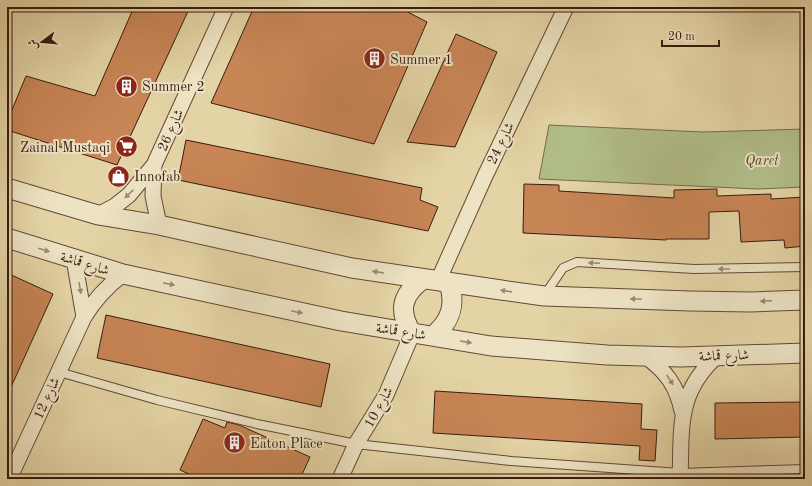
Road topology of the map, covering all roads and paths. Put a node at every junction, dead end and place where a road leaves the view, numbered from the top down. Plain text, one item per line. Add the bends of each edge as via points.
1 (226, 7) edge
2 (566, 7) edge
3 (154, 165) junction
4 (7, 188) edge
5 (98, 215) junction
6 (159, 225) junction
7 (7, 238) edge
8 (74, 259) junction
9 (805, 267) edge
10 (124, 274) junction
11 (437, 281) junction
12 (544, 296) junction
13 (805, 300) edge
14 (84, 317) junction
15 (412, 334) junction
16 (434, 336) junction
17 (805, 353) edge
18 (645, 356) junction
19 (717, 356) junction
20 (59, 372) junction
21 (682, 412) junction
22 (356, 444) junction
23 (805, 469) edge
24 (680, 476) edge
25 (9, 479) edge
26 (340, 479) edge

1 - 3 street, شارع 26
2 - 11 street, شارع 24 via 484,176
3 -> 5 street, شارع 26 via 129,195
3 - 6 street, شارع 26 via 153,196
4 - 5 street
5 - 6 street
11 -> 6 street via 352,268
7 -> 8 street, شارع قماشة
8 - 10 street, شارع قماشة
8 -> 14 street
9 -> 12 lane via 694,269 577,262 563,268
10 - 14 street, شارع 12 via 94,300
10 -> 15 street, شارع قماشة via 333,320
12 -> 11 street
11 - 15 street via 412,286 406,297 403,310
11 - 16 street via 453,294 453,306 443,328
13 -> 12 street via 736,302
14 - 20 street, شارع 12
15 - 16 street, شارع قماشة
15 - 22 street, شارع 10 via 386,395
16 -> 18 street, شارع قماشة via 491,346
17 - 19 street, شارع قماشة
18 - 19 street, شارع قماشة
18 -> 21 street via 671,379
19 - 21 street via 704,367 695,381
20 - 22 lane via 157,400 256,424
20 - 25 street, شارع 12
21 - 24 street
22 - 24 lane
22 - 26 street, شارع 10
23 - 24 lane

